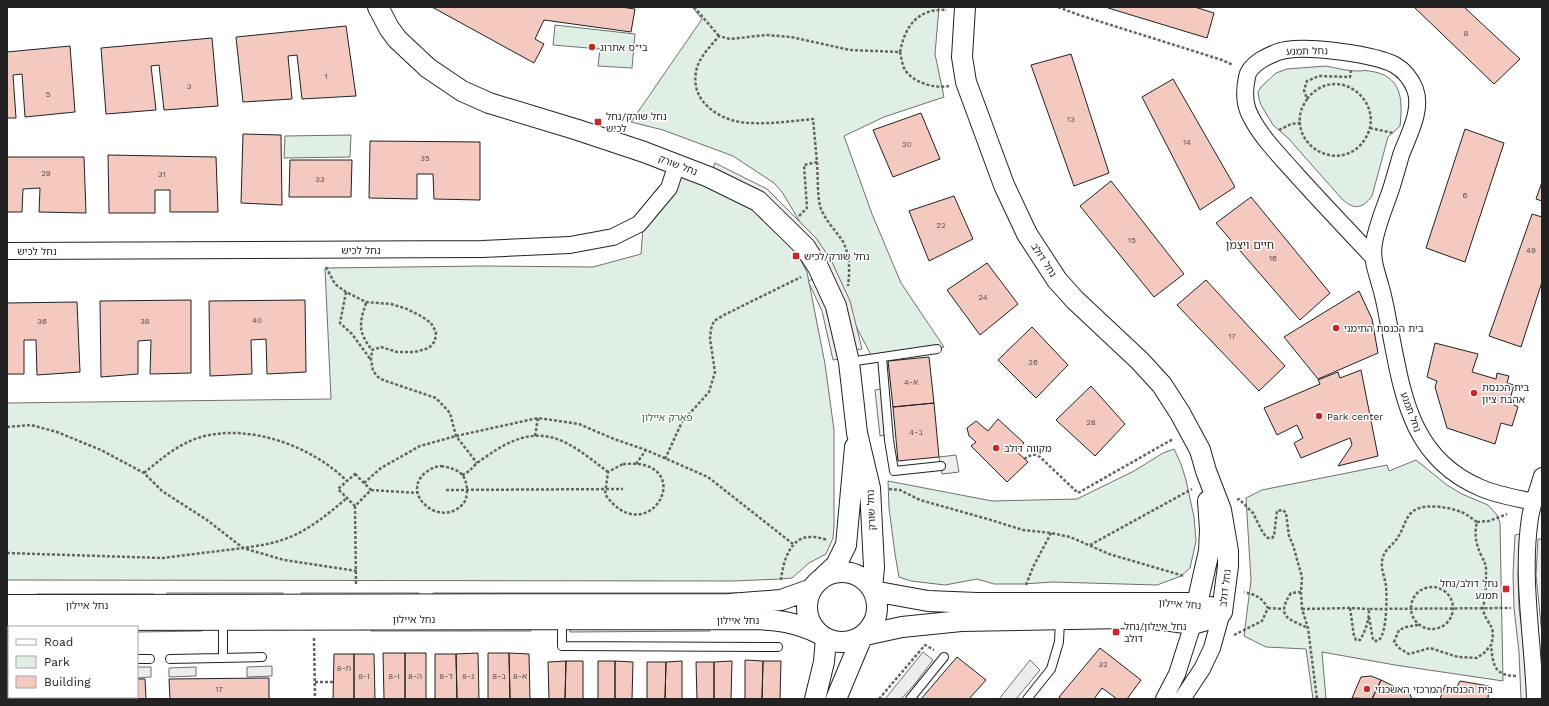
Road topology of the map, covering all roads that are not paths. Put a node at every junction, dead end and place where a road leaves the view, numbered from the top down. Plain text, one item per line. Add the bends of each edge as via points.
1 (378, 7) edge
2 (964, 12) edge
3 (677, 164) junction
4 (1382, 215) junction
5 (1342, 225) junction
6 (7, 251) edge
7 (1372, 256) junction
8 (937, 349) dead end
9 (882, 357) junction
10 (849, 362) junction
11 (857, 433) junction
12 (941, 466) dead end
13 (1206, 476) junction
14 (1542, 476) edge
15 (1534, 502) junction
16 (818, 583) junction
17 (873, 590) junction
18 (1197, 603) junction
19 (7, 605) edge
20 (1222, 612) junction
21 (562, 619) junction
22 (1060, 619) junction
23 (7, 620) edge
24 (223, 620) junction
25 (97, 624) edge
26 (1193, 624) junction
27 (822, 636) junction
28 (863, 636) junction
29 (778, 646) dead end
30 (262, 657) dead end
31 (944, 657) road end
32 (223, 658) junction
33 (138, 659) edge
34 (150, 659) dead end
35 (170, 659) dead end
36 (816, 699) edge
37 (836, 699) edge
38 (910, 699) edge
39 (1027, 699) edge
40 (1164, 699) edge
41 (1182, 699) edge
42 (1535, 699) edge

1 - 3 street, נחל שורק via 397,39 428,68 462,91 489,103
2 - 13 street, נחל דולב via 962,57 966,82 1004,185 1031,241 1057,280 1075,300 1162,385 1200,450
3 - 6 street, נחל לכיש via 669,188 639,224 613,237 570,245 482,249
3 - 10 street, נחל שורק via 758,201 805,247 818,267 836,306
4 - 5 street via 1371,226 1359,231
4 - 5 street, נחל תמנע via 1417,108 1416,92 1405,72 1394,64 1330,50 1286,50 1266,57 1247,73 1244,92 1251,118 1282,158
4 - 7 street, נחל תמנע
5 - 7 street, נחל תמנע
7 - 15 street, נחל תמנע via 1382,290 1404,394 1423,441 1441,463 1460,477 1481,488
8 - 9 lane
9 - 10 lane
9 - 12 lane via 894,471
10 - 11 street, נחל שורק
11 - 16 street, נחל שורק via 846,545 836,564
11 - 17 street, נחל שורק via 870,488
13 - 18 street, נחל דולב via 1210,550
13 - 20 street, נחל דולב via 1221,510 1228,551
14 - 15 street
15 - 42 street via 1530,518 1527,560
16 - 17 street via 837,572 846,572 861,578
16 - 19 street, נחל איילון via 782,600 729,604
16 - 27 street via 807,599 807,614 810,623
17 - 18 street, נחל איילון via 928,601 977,603
17 - 28 street via 877,615
18 - 20 street, נחל איילון
18 - 26 street, נחל דולב
20 - 26 street, נחל איילון
20 - 41 street, נחל דולב via 1212,648 1202,669
21 - 24 street, נחל איילון
21 - 27 street, נחל איילון via 780,620 804,626
21 - 29 lane via 562,646
22 - 26 street, נחל איילון via 1125,618
22 - 28 street, נחל איילון via 961,621 902,627
22 - 39 lane via 1059,642 1051,670
23 - 25 street, נחל איילון
24 - 25 street, נחל איילון
24 - 32 lane
26 - 40 street, נחל דולב via 1177,674
27 - 28 street via 844,642
27 - 36 street via 824,662
28 - 37 street
30 - 32 lane
31 - 38 lane
32 - 35 lane
33 - 34 lane

